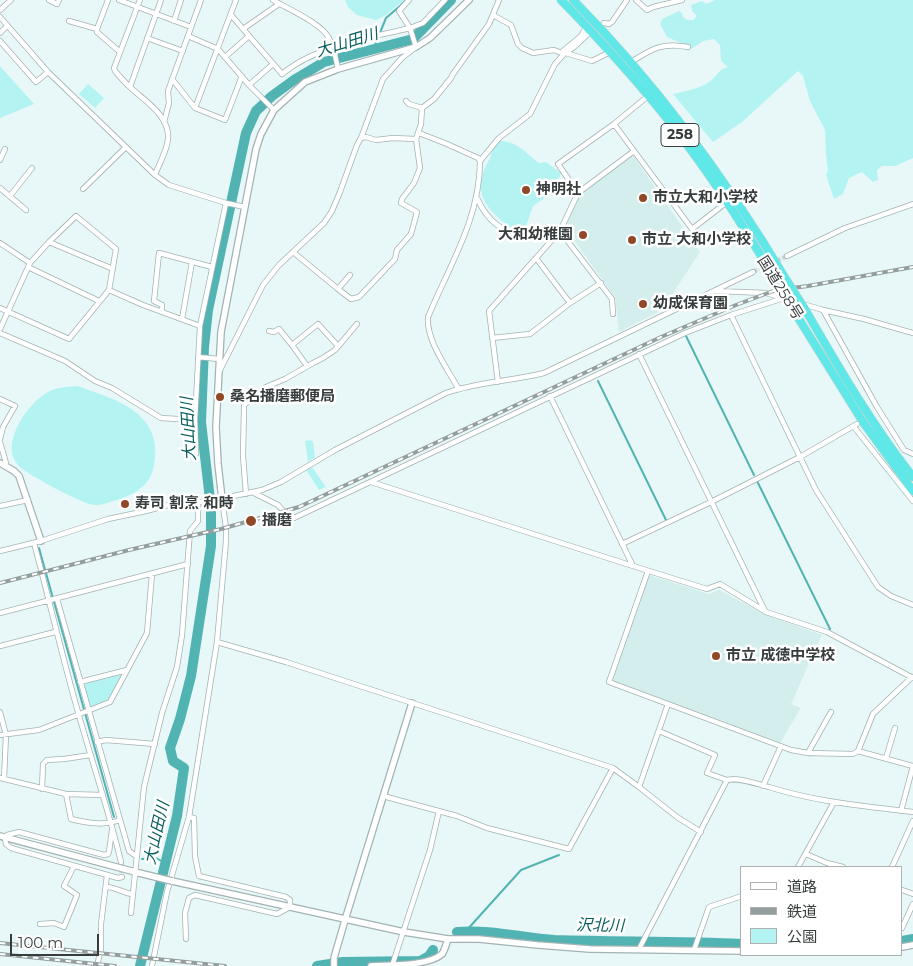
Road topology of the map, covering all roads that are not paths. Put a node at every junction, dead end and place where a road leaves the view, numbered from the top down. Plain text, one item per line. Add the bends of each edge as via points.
1 (11, 0) edge
2 (49, 0) edge
3 (59, 0) edge
4 (108, 0) edge
5 (119, 0) edge
6 (140, 0) edge
7 (161, 0) edge
8 (181, 0) edge
9 (201, 0) edge
10 (236, 0) edge
11 (273, 0) edge
12 (409, 0) edge
13 (446, 0) edge
14 (469, 0) edge
15 (499, 0) edge
16 (561, 0) edge
17 (573, 0) edge
18 (627, 0) edge
19 (636, 0) edge
20 (682, 0) edge
21 (279, 4) junction
22 (137, 6) junction
23 (0, 10) edge
24 (156, 14) junction
25 (231, 15) junction
26 (493, 15) junction
27 (0, 17) edge
28 (69, 21) dead end
29 (174, 21) junction
30 (604, 23) dead end
31 (7, 26) junction
32 (191, 28) junction
33 (410, 28) junction
34 (97, 29) junction
35 (243, 29) junction
36 (587, 31) junction
37 (0, 33) edge
38 (188, 36) junction
39 (249, 36) junction
40 (147, 38) junction
41 (0, 41) edge
42 (416, 47) junction
43 (688, 47) dead end
44 (333, 48) junction
45 (218, 49) junction
46 (182, 51) junction
47 (120, 52) junction
48 (610, 52) junction
49 (565, 53) junction
50 (225, 57) junction
51 (631, 62) junction
52 (273, 64) junction
53 (338, 69) junction
54 (48, 72) junction
55 (242, 76) junction
56 (172, 79) junction
57 (249, 85) junction
58 (130, 86) junction
59 (648, 96) junction
60 (406, 101) dead end
61 (195, 108) junction
62 (272, 108) junction
63 (422, 108) junction
64 (164, 122) junction
65 (614, 124) junction
66 (419, 134) junction
67 (361, 138) junction
68 (416, 139) junction
69 (126, 147) junction
70 (5, 150) dead end
71 (634, 151) junction
72 (0, 160) edge
73 (480, 161) junction
74 (32, 168) dead end
75 (155, 175) junction
76 (0, 188) edge
77 (83, 189) dead end
78 (578, 193) junction
79 (10, 196) junction
80 (476, 197) junction
81 (727, 202) junction
82 (227, 203) junction
83 (913, 204) edge
84 (244, 207) junction
85 (26, 210) dead end
86 (560, 231) junction
87 (0, 242) edge
88 (49, 242) junction
89 (293, 252) junction
90 (787, 256) tunnel mouth
91 (536, 258) junction
92 (192, 262) junction
93 (29, 265) junction
94 (212, 267) junction
95 (113, 269) junction
96 (753, 272) tunnel mouth
97 (350, 275) dead end
98 (600, 283) junction
99 (338, 289) junction
100 (109, 290) junction
101 (715, 291) junction
102 (784, 298) junction
103 (100, 301) junction
104 (570, 303) junction
105 (0, 308) edge
106 (823, 310) junction
107 (7, 312) junction
108 (162, 312) junction
109 (614, 314) dead end
110 (731, 315) junction
111 (182, 319) junction
112 (357, 324) dead end
113 (200, 326) junction
114 (0, 328) edge
115 (269, 331) dead end
116 (0, 333) edge
117 (913, 333) edge
118 (492, 338) junction
119 (292, 344) junction
120 (338, 346) junction
121 (639, 354) junction
122 (199, 357) junction
123 (217, 358) junction
124 (307, 366) junction
125 (218, 374) junction
126 (498, 382) junction
127 (458, 388) junction
128 (550, 396) junction
129 (0, 398) edge
130 (195, 420) junction
131 (0, 440) edge
132 (196, 454) dead end
133 (913, 454) edge
134 (800, 457) junction
135 (3, 464) edge
136 (913, 477) edge
137 (371, 482) junction
138 (913, 491) edge
139 (254, 492) junction
140 (246, 494) junction
141 (221, 499) junction
142 (28, 500) junction
143 (913, 501) edge
144 (710, 502) junction
145 (198, 503) junction
146 (0, 506) edge
147 (41, 541) junction
148 (34, 543) junction
149 (622, 544) junction
150 (0, 551) edge
151 (188, 564) junction
152 (633, 566) junction
153 (648, 571) junction
154 (152, 574) junction
155 (53, 600) junction
156 (913, 605) edge
157 (766, 612) junction
158 (0, 613) edge
159 (55, 632) junction
160 (217, 642) junction
161 (0, 646) edge
162 (127, 670) junction
163 (912, 677) edge
164 (80, 682) junction
165 (412, 703) junction
166 (668, 704) junction
167 (0, 712) edge
168 (831, 712) dead end
169 (84, 713) junction
170 (895, 728) dead end
171 (659, 731) junction
172 (0, 735) edge
173 (6, 735) junction
174 (97, 742) junction
175 (155, 744) junction
176 (781, 746) junction
177 (858, 752) junction
178 (808, 753) junction
179 (91, 755) junction
180 (886, 758) junction
181 (913, 766) edge
182 (613, 768) junction
183 (2, 778) edge
184 (727, 780) junction
185 (763, 786) junction
186 (639, 788) junction
187 (42, 789) junction
188 (66, 794) junction
189 (103, 795) junction
190 (383, 796) junction
191 (834, 802) junction
192 (439, 811) junction
193 (900, 811) junction
194 (913, 812) edge
195 (189, 817) junction
196 (120, 820) junction
197 (913, 821) edge
198 (112, 825) junction
199 (701, 832) junction
200 (3, 837) edge
201 (806, 854) junction
202 (136, 856) junction
203 (121, 862) tunnel mouth
204 (74, 866) junction
205 (799, 866) edge
206 (839, 866) edge
207 (892, 866) edge
208 (137, 873) junction
209 (107, 875) junction
210 (122, 876) dead end
211 (106, 887) junction
212 (132, 894) junction
213 (740, 897) edge
214 (913, 904) edge
215 (290, 907) junction
216 (131, 913) dead end
217 (345, 920) junction
218 (40, 924) dead end
219 (903, 926) edge
220 (404, 932) junction
221 (186, 939) dead end
222 (448, 939) junction
223 (640, 947) junction
224 (694, 949) junction
225 (740, 950) edge
226 (393, 962) edge
227 (334, 963) edge
228 (97, 966) edge
229 (152, 966) edge
230 (371, 966) edge

1 - 23 street
2 - 3 street via 57,4
4 - 34 street
5 - 22 street
6 - 22 street
7 - 24 street
8 - 29 street
9 - 32 street
10 - 25 street
11 - 21 street
12 - 33 street via 399,11
13 - 33 street via 423,22
14 - 42 street via 430,38
15 - 26 street
16 - 36 highway, 国道258号 / 258
17 - 51 highway, 国道258号 / 258
18 - 30 street via 612,22
19 - 20 street via 647,10
21 - 35 street
21 - 44 street via 317,25 325,32
22 - 24 street
22 - 47 street
24 - 29 street
24 - 40 street
25 - 35 street
25 - 45 street
26 - 49 street via 511,25 522,48 532,53 549,50
26 - 63 street via 446,86
27 - 31 street
28 - 34 street
29 - 32 street
31 - 37 street
31 - 54 street
32 - 38 street
33 - 42 street
33 - 44 street
34 - 47 street via 99,35
35 - 39 street
36 - 48 highway, 国道258号 / 258
36 - 49 street
36 - 49 street via 563,50
38 - 45 street
38 - 46 street
39 - 50 street
39 - 52 street
40 - 46 street
40 - 58 street
41 - 54 street via 36,82
42 - 53 street
42 - 67 street via 383,79
43 - 51 street via 657,46
44 - 52 street via 305,59 282,74
44 - 53 street
45 - 50 street
45 - 61 street
46 - 56 street
47 - 58 street via 114,68
48 - 49 street via 596,61
48 - 59 highway, 国道258号 / 258
49 - 73 street via 546,79 530,114 499,138
50 - 55 street
51 - 136 highway, 国道258号 / 258, bridge via 722,178 864,409
52 - 57 street
53 - 62 street via 305,82
54 - 69 street
55 - 57 street
55 - 61 street via 225,120
56 - 61 street
56 - 64 street
57 - 62 street
58 - 64 street via 152,105
59 - 65 street
59 - 81 highway, 国道258号 / 258 via 688,145
60 - 63 street
62 - 84 street via 261,134
63 - 66 street
64 - 75 street via 168,142
65 - 71 street
65 - 78 street via 558,164
66 - 68 street
66 - 73 street
67 - 68 street
67 - 89 street via 332,211
68 - 99 street via 420,168 401,203 417,212 409,238 396,250 395,259 359,297 351,299
69 - 75 street
69 - 77 street
70 - 72 street
71 - 78 street
71 - 81 street via 692,229
73 - 80 street
74 - 79 street
75 - 82 street via 169,185
76 - 79 street
78 - 86 street
79 - 85 street
80 - 86 street via 484,211 506,232 540,237
80 - 127 street via 468,227 428,317 433,342
81 - 138 highway, 国道258号 / 258, bridge via 863,422
82 - 84 street
82 - 94 street
83 - 90 street via 845,228
84 - 123 street
86 - 91 street
86 - 98 street
87 - 93 street
88 - 93 street
88 - 95 street
88 - 95 street via 76,216 116,249
89 - 99 street
89 - 125 street via 263,285
91 - 104 street
91 - 118 street via 489,311
92 - 94 street
92 - 108 street via 159,253 154,302 162,305
92 - 111 street
93 - 103 street
93 - 107 street
94 - 113 street
95 - 100 street
96 - 101 street
97 - 99 street
98 - 104 street
98 - 109 street via 612,299
100 - 103 street
100 - 108 street
101 - 102 street via 766,293
101 - 126 street via 544,373
102 - 106 street
102 - 110 street
103 - 107 street via 69,339
104 - 118 street via 530,334
105 - 107 street
106 - 117 street
106 - 133 street via 875,408 904,450
107 - 114 street
108 - 111 street
110 - 121 street
110 - 134 street
111 - 113 street
112 - 120 street
113 - 122 street
115 - 119 street via 279,329
116 - 130 street via 65,361 161,418
118 - 126 street
119 - 120 street via 318,324
119 - 124 street
120 - 124 street
121 - 128 street
121 - 144 street
122 - 123 street
122 - 130 street
123 - 125 street
124 - 140 street via 266,387 244,405
125 - 141 street via 216,427
126 - 127 street
127 - 139 street via 335,450 281,482
128 - 137 street
128 - 149 street
129 - 131 street via 14,406
130 - 132 street
131 - 135 street via 6,462
134 - 143 street via 855,426
134 - 144 street
134 - 156 street via 816,490 874,581 891,596
135 - 142 street via 19,476
137 - 139 street via 294,518
137 - 152 street
139 - 140 street
140 - 141 street
141 - 145 street
141 - 160 street via 226,541
142 - 146 street
142 - 147 street
144 - 149 street
144 - 157 street
145 - 147 street via 183,501 108,519
145 - 151 street via 198,522 190,531
147 - 148 street
148 - 150 street
148 - 155 street
149 - 152 street
151 - 154 street
151 - 175 street via 184,622 176,667
152 - 153 street
153 - 157 street via 707,589 720,584
153 - 166 street via 609,682
154 - 155 street
154 - 162 street via 147,633
155 - 158 street
155 - 159 street
155 - 164 street
157 - 163 street via 827,632
159 - 161 street
159 - 169 street
160 - 165 street
160 - 195 street
162 - 164 street
162 - 169 street via 110,702
163 - 177 street via 873,714
164 - 169 street
165 - 182 street
165 - 190 street
166 - 171 street
166 - 176 street
167 - 173 street
168 - 178 street
169 - 173 street via 39,730
169 - 174 street
169 - 179 street
170 - 180 street
171 - 184 street via 715,755 706,773
171 - 186 street
172 - 173 street
173 - 183 street
174 - 175 street
174 - 196 street
175 - 202 street via 144,787
176 - 178 street
176 - 185 street
177 - 178 street
177 - 180 street
179 - 187 street via 47,760 43,764
179 - 189 street
180 - 181 street
181 - 193 street
182 - 186 street
182 - 192 street via 569,849 487,828
183 - 187 street
184 - 185 street
184 - 199 street
185 - 191 street
186 - 199 street
187 - 188 street
188 - 189 street
188 - 198 street via 71,819
189 - 198 street
190 - 192 street
190 - 217 street
191 - 193 street
191 - 201 street
192 - 220 street
193 - 194 street
195 - 215 street via 194,818 199,876 286,897 290,900
195 - 229 street via 166,892
196 - 198 street
196 - 202 street via 129,851
197 - 207 street
198 - 200 street via 109,852 104,855 19,832
198 - 203 street
199 - 223 street
200 - 204 street via 11,848
200 - 208 street
201 - 205 street
201 - 206 street
202 - 208 street
204 - 209 street
204 - 218 street via 64,886 77,895 64,927 54,923
208 - 212 street
208 - 215 street, bridge
209 - 210 street
209 - 211 street
211 - 212 street
211 - 228 street
212 - 216 street
213 - 224 street via 709,906
214 - 219 street
215 - 217 street
215 - 221 street via 278,914 195,894 189,898 185,913
217 - 220 street
217 - 227 street
220 - 222 street
220 - 226 street
222 - 223 street via 590,949
222 - 226 street via 443,953 430,963
223 - 224 street
224 - 225 street
226 - 230 street

